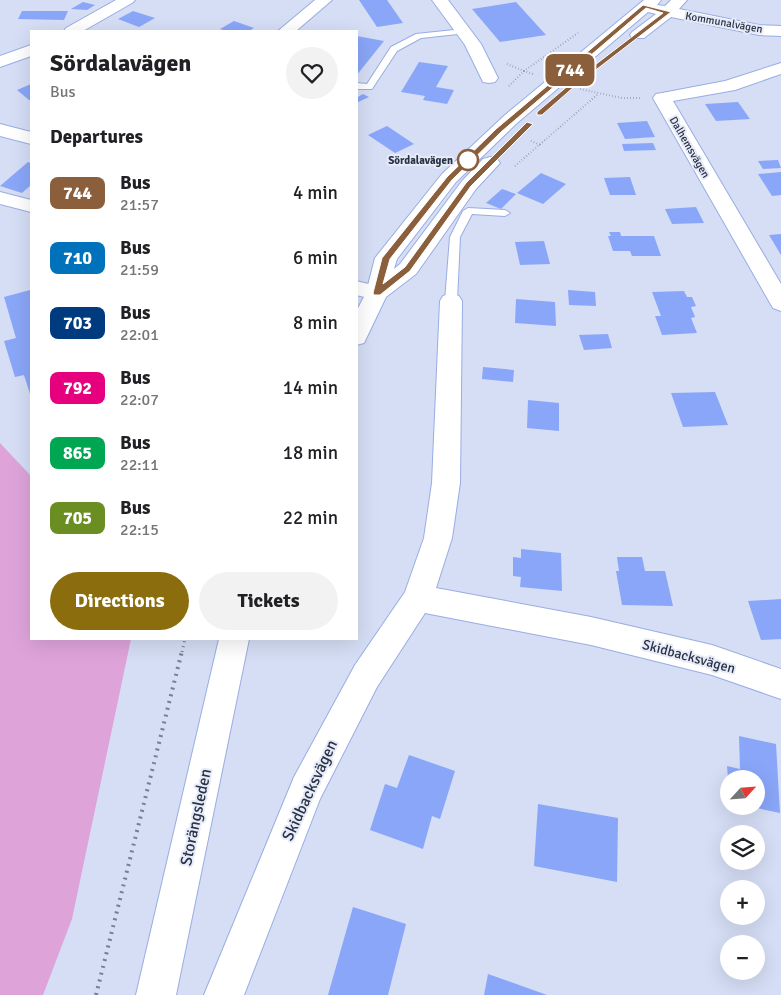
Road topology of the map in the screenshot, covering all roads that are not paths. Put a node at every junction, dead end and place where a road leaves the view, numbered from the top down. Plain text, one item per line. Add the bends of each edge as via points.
1 (127, 0) edge
2 (324, 0) edge
3 (440, 0) edge
4 (661, 5) edge
5 (74, 30) edge
6 (287, 30) edge
7 (464, 31) junction
8 (781, 31) edge
9 (30, 50) edge
10 (0, 62) edge
11 (781, 68) edge
12 (489, 78) dead end
13 (358, 86) edge
14 (0, 130) edge
15 (30, 138) edge
16 (0, 198) edge
17 (30, 206) edge
18 (505, 212) dead end
19 (367, 290) edge
20 (451, 301) joint
21 (781, 303) edge
22 (358, 328) edge
23 (418, 598) junction
24 (234, 640) edge
25 (781, 684) edge
26 (156, 995) edge
27 (224, 995) edge

1 - 5 street
2 - 6 street
3 - 7 street
4 - 8 street, Kommunalvägen via 759,30
4 - 19 street via 540,113 469,185 408,269
7 - 12 street
7 - 13 lane via 419,36 394,49 369,87
9 - 10 street
11 - 21 street, Dalhemsvägen via 729,86 662,98
14 - 15 street
16 - 17 street
18 - 20 lane via 468,211 455,237
19 - 22 street
20 - 23 street, Skidbacksvägen via 446,483 438,538
23 - 25 street, Skidbacksvägen via 591,631 712,660
23 - 27 street, Skidbacksvägen via 366,676 306,789
24 - 26 street, Storängsleden

